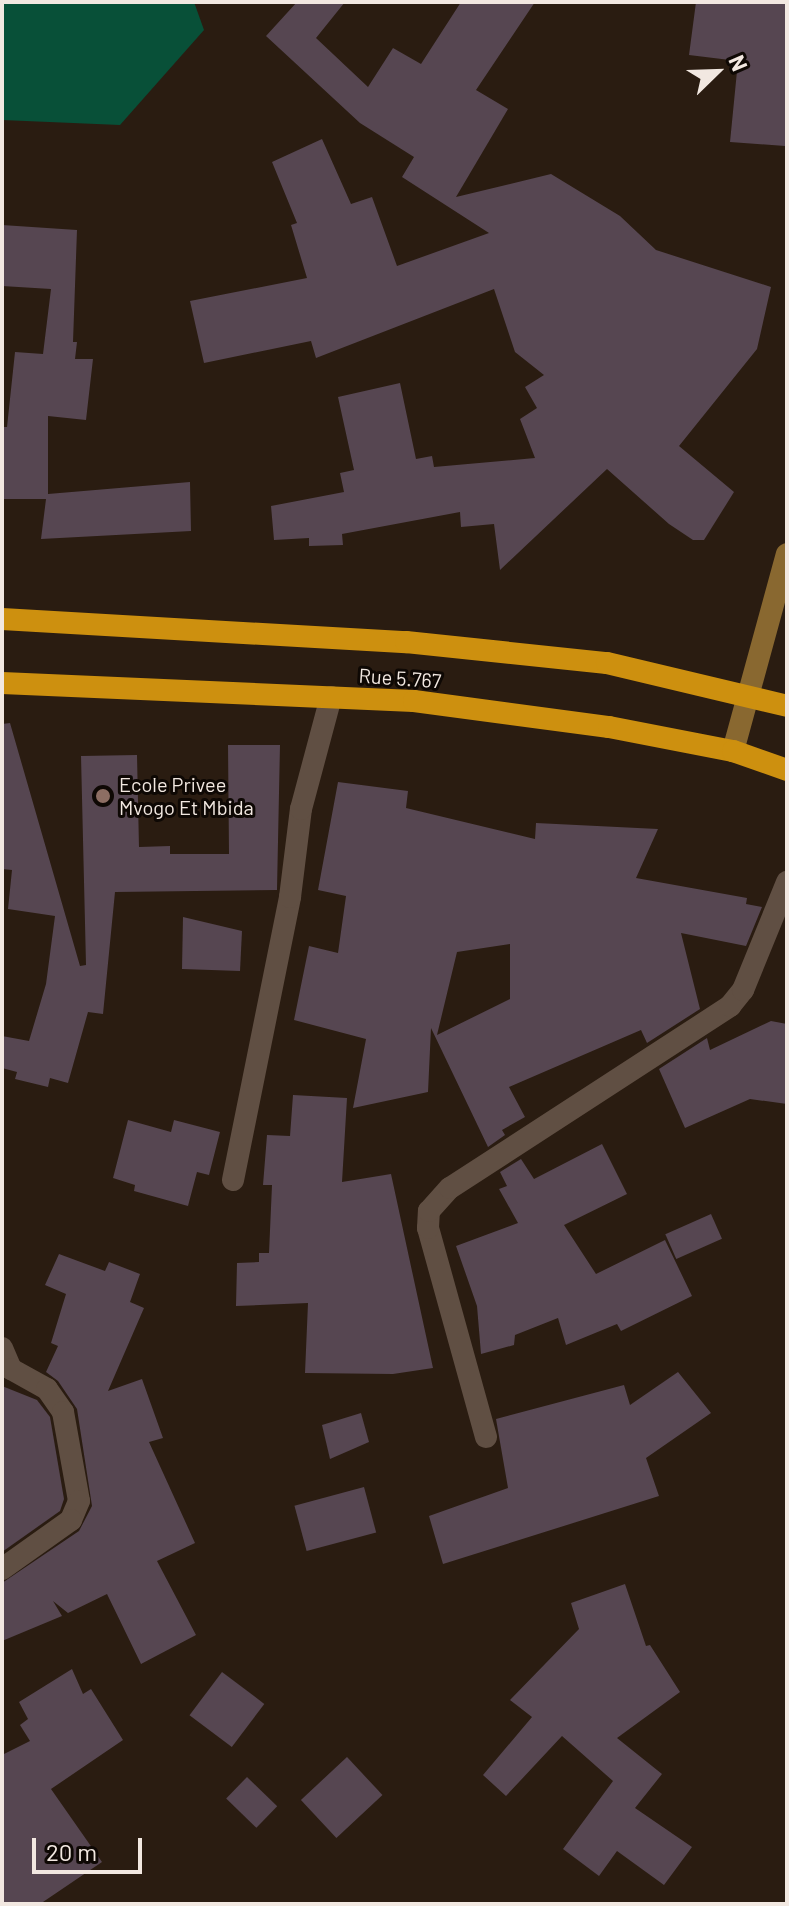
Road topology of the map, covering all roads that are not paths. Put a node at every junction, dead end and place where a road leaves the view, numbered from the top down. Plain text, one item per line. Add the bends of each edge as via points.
1 (787, 554) edge
2 (2, 619) edge
3 (2, 683) edge
4 (748, 694) junction
5 (331, 697) junction
6 (787, 706) edge
7 (733, 751) junction
8 (787, 770) edge
9 (787, 882) edge
10 (233, 1180) dead end
11 (2, 1348) edge
12 (486, 1437) dead end
13 (2, 1569) edge

1 - 4 main road
2 - 4 highway via 406,642 607,663
3 - 5 highway, Rue 5.767
4 - 6 highway
4 - 7 main road
5 - 7 highway, Rue 5.767 via 459,707
5 - 10 street via 301,809 290,897
7 - 8 highway, Rue 5.767
9 - 12 street via 743,990 730,1006 450,1188 429,1211 428,1228
11 - 13 street via 11,1369 47,1389 63,1412 79,1501 71,1520

